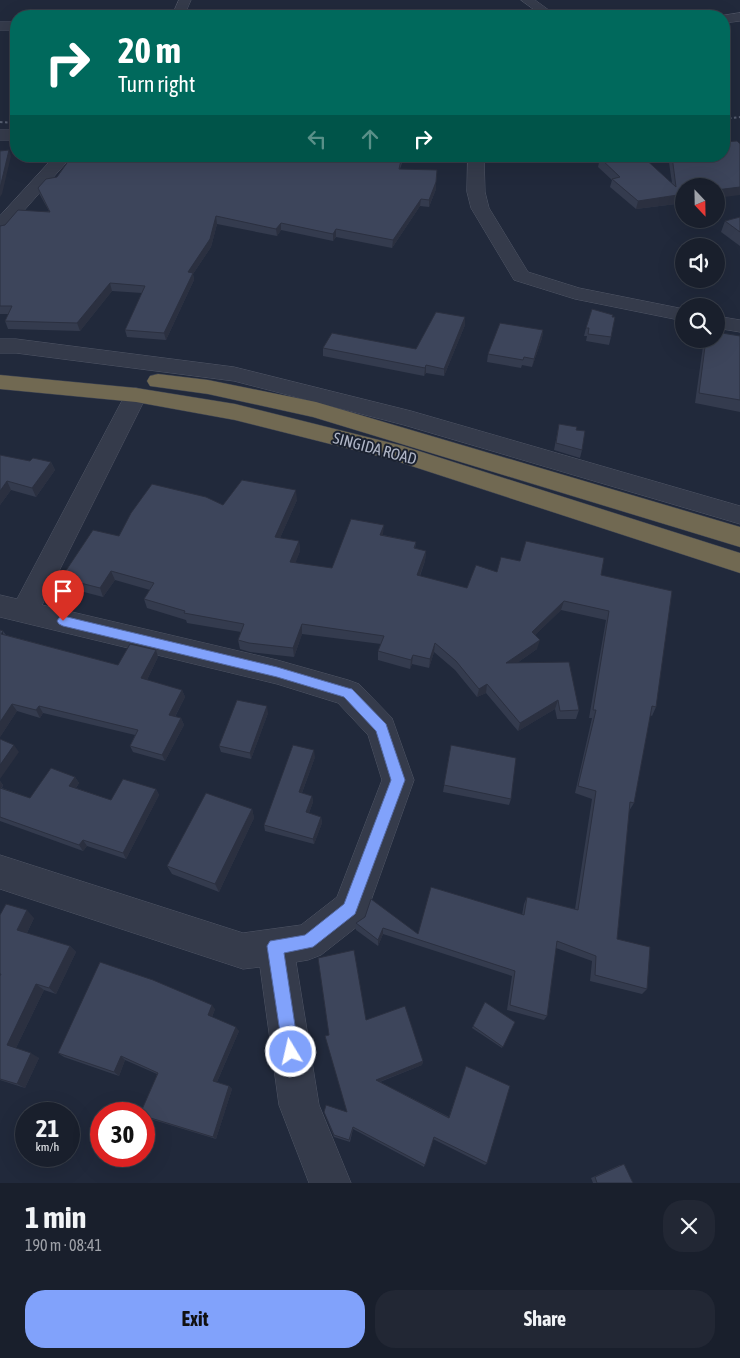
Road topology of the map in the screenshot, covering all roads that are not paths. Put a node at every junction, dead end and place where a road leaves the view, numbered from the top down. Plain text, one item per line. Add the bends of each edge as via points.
1 (526, 0) edge
2 (542, 10) edge
3 (59, 162) edge
4 (476, 162) edge
5 (0, 227) edge
6 (675, 313) edge
7 (725, 324) edge
8 (740, 326) edge
9 (0, 346) edge
10 (0, 364) edge
11 (0, 382) edge
12 (136, 395) junction
13 (740, 515) edge
14 (740, 537) edge
15 (740, 563) edge
16 (12, 609) edge
17 (0, 872) edge
18 (275, 946) junction
19 (330, 1183) edge

1 - 2 street
3 - 5 street
4 - 6 street via 476,192 480,208 522,276 575,293
7 - 8 street
9 - 13 street via 234,374 411,418
10 - 14 highway, SINGIDA ROAD via 208,387 316,410
11 - 12 highway, SINGIDA ROAD
12 - 15 highway, SINGIDA ROAD via 235,412 395,452
12 - 16 street
16 - 18 street via 277,672 348,693 381,728 398,780 350,909 308,942
17 - 18 street via 244,952
18 - 19 street via 299,1105

